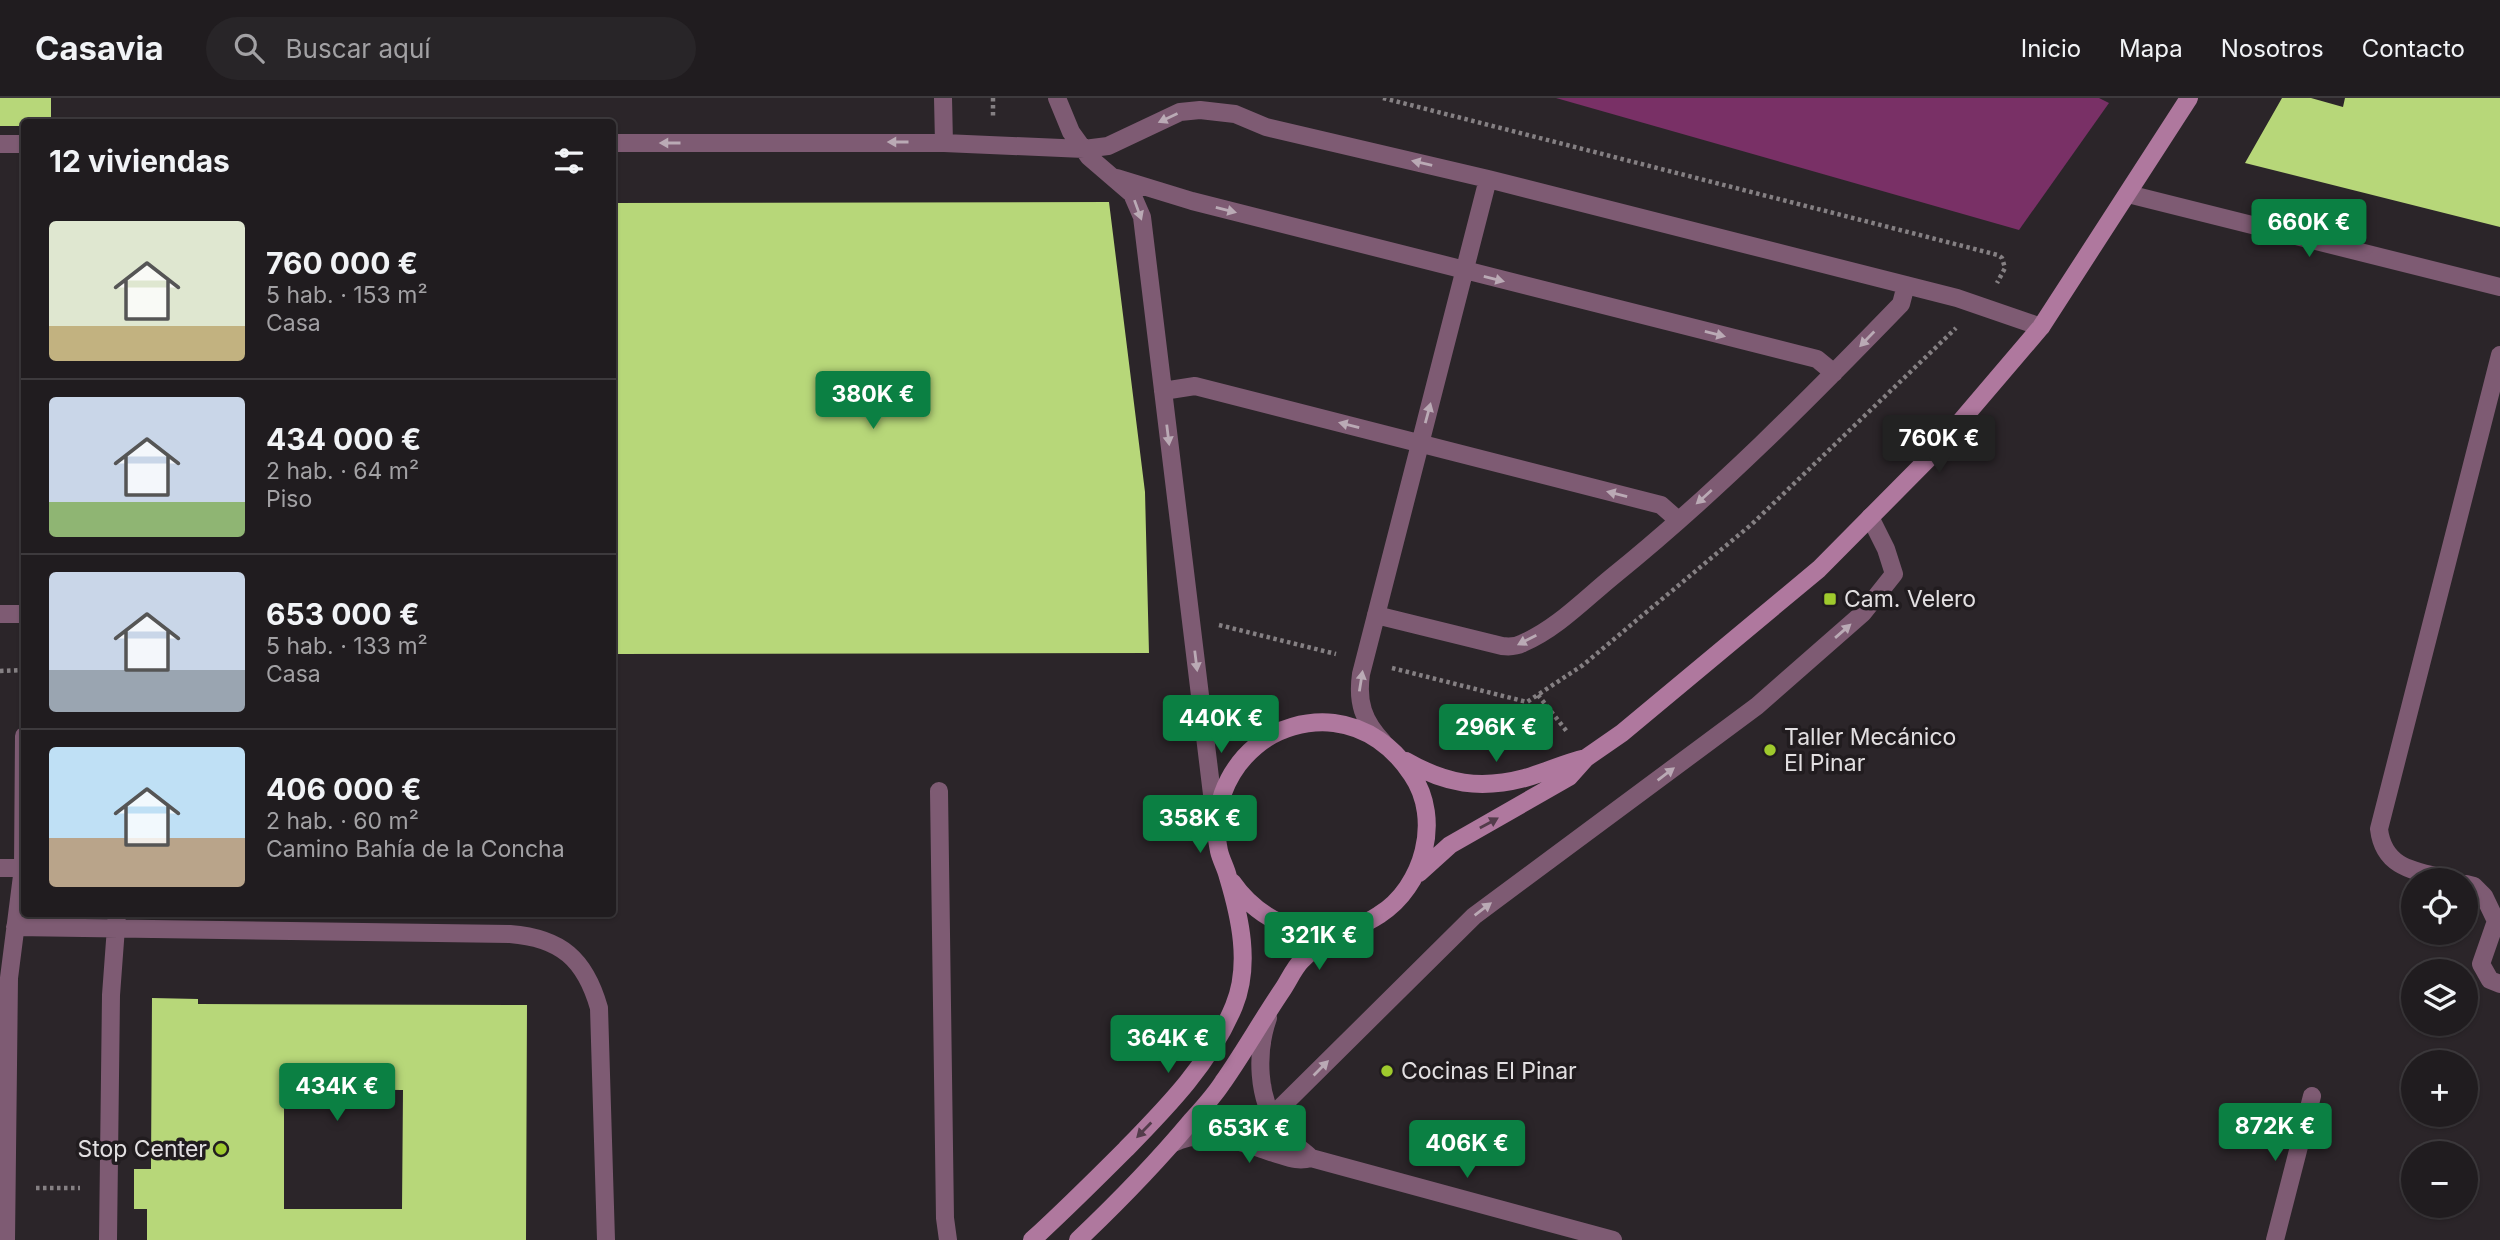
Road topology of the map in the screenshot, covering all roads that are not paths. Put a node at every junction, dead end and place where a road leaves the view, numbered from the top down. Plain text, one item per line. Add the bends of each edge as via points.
1 (943, 98) edge
2 (1057, 98) edge
3 (2189, 98) edge
4 (616, 142) edge
5 (944, 142) junction
6 (0, 144) edge
7 (21, 144) edge
8 (1084, 149) junction
9 (1114, 177) junction
10 (1488, 178) junction
11 (2128, 194) junction
12 (1464, 272) junction
13 (1906, 285) junction
14 (2500, 287) edge
15 (2041, 327) junction
16 (2500, 355) edge
17 (1834, 373) junction
18 (1163, 391) junction
19 (1420, 443) junction
20 (1870, 517) junction
21 (1678, 520) junction
22 (0, 614) edge
23 (21, 614) edge
24 (1376, 615) junction
25 (1383, 742) junction
26 (1586, 758) junction
27 (1401, 759) junction
28 (939, 791) dead end
29 (1216, 826) junction
30 (0, 868) edge
31 (21, 868) edge
32 (2408, 868) edge
33 (1227, 874) junction
34 (1414, 877) junction
35 (21, 890) edge
36 (2478, 890) edge
37 (117, 921) edge
38 (16, 926) junction
39 (1357, 926) junction
40 (2500, 985) edge
41 (1272, 1006) junction
42 (2312, 1096) dead end
43 (1272, 1116) junction
44 (1173, 1143) junction
45 (1311, 1158) junction
46 (6, 1240) edge
47 (108, 1240) edge
48 (606, 1240) edge
49 (948, 1240) edge
50 (1032, 1240) edge
51 (1078, 1240) edge
52 (1612, 1240) edge
53 (2275, 1240) edge

1 - 5 street
2 - 8 street via 1071,132
3 - 11 street
5 -> 4 street
5 - 8 street
6 - 7 street
8 - 9 street
10 -> 8 street via 1266,127 1235,114 1200,110 1180,112 1108,146
9 -> 12 street
9 -> 18 street via 1132,194 1142,216
10 - 12 street
10 - 13 street
11 - 14 street
11 - 15 street
12 -> 17 street via 1817,359
19 -> 12 street
13 - 15 street
13 -> 17 street via 1901,304
15 - 20 street via 1931,456
16 - 32 street via 2379,829 2385,852
17 -> 21 street
19 -> 18 street via 1195,386
18 -> 29 street
21 -> 19 street via 1661,505
19 - 24 street
20 - 26 street via 1819,569
43 -> 20 street via 1474,916 1757,706 1863,613 1894,574
21 -> 24 street via 1556,623 1522,644 1503,646
22 - 23 street
25 -> 24 street via 1370,728 1359,692
25 - 27 street
25 - 29 street via 1336,723 1311,723 1263,740 1229,777
26 - 27 street via 1492,784 1460,783 1429,775
34 -> 26 street via 1450,845 1569,777
27 - 34 street via 1416,780 1426,816 1424,854
28 - 49 street
29 - 33 street
30 - 31 street
33 - 39 street via 1261,913 1283,925 1333,932
33 -> 50 street via 1240,923 1243,963 1235,1004 1203,1063 1126,1149
34 - 39 street via 1380,915
35 - 38 street
36 - 40 street via 2496,921 2481,964
37 - 38 street
37 - 47 street via 111,995
37 - 48 street via 510,934 535,936 558,946 578,962 592,984 599,1008
38 - 46 street via 9,978
39 - 41 street via 1302,961
41 - 43 street via 1262,1034 1261,1063 1263,1093
41 - 44 street via 1221,1086
42 - 53 street
43 - 45 street via 1287,1138
44 - 45 street via 1211,1135 1299,1161
44 - 51 street
45 - 52 street

